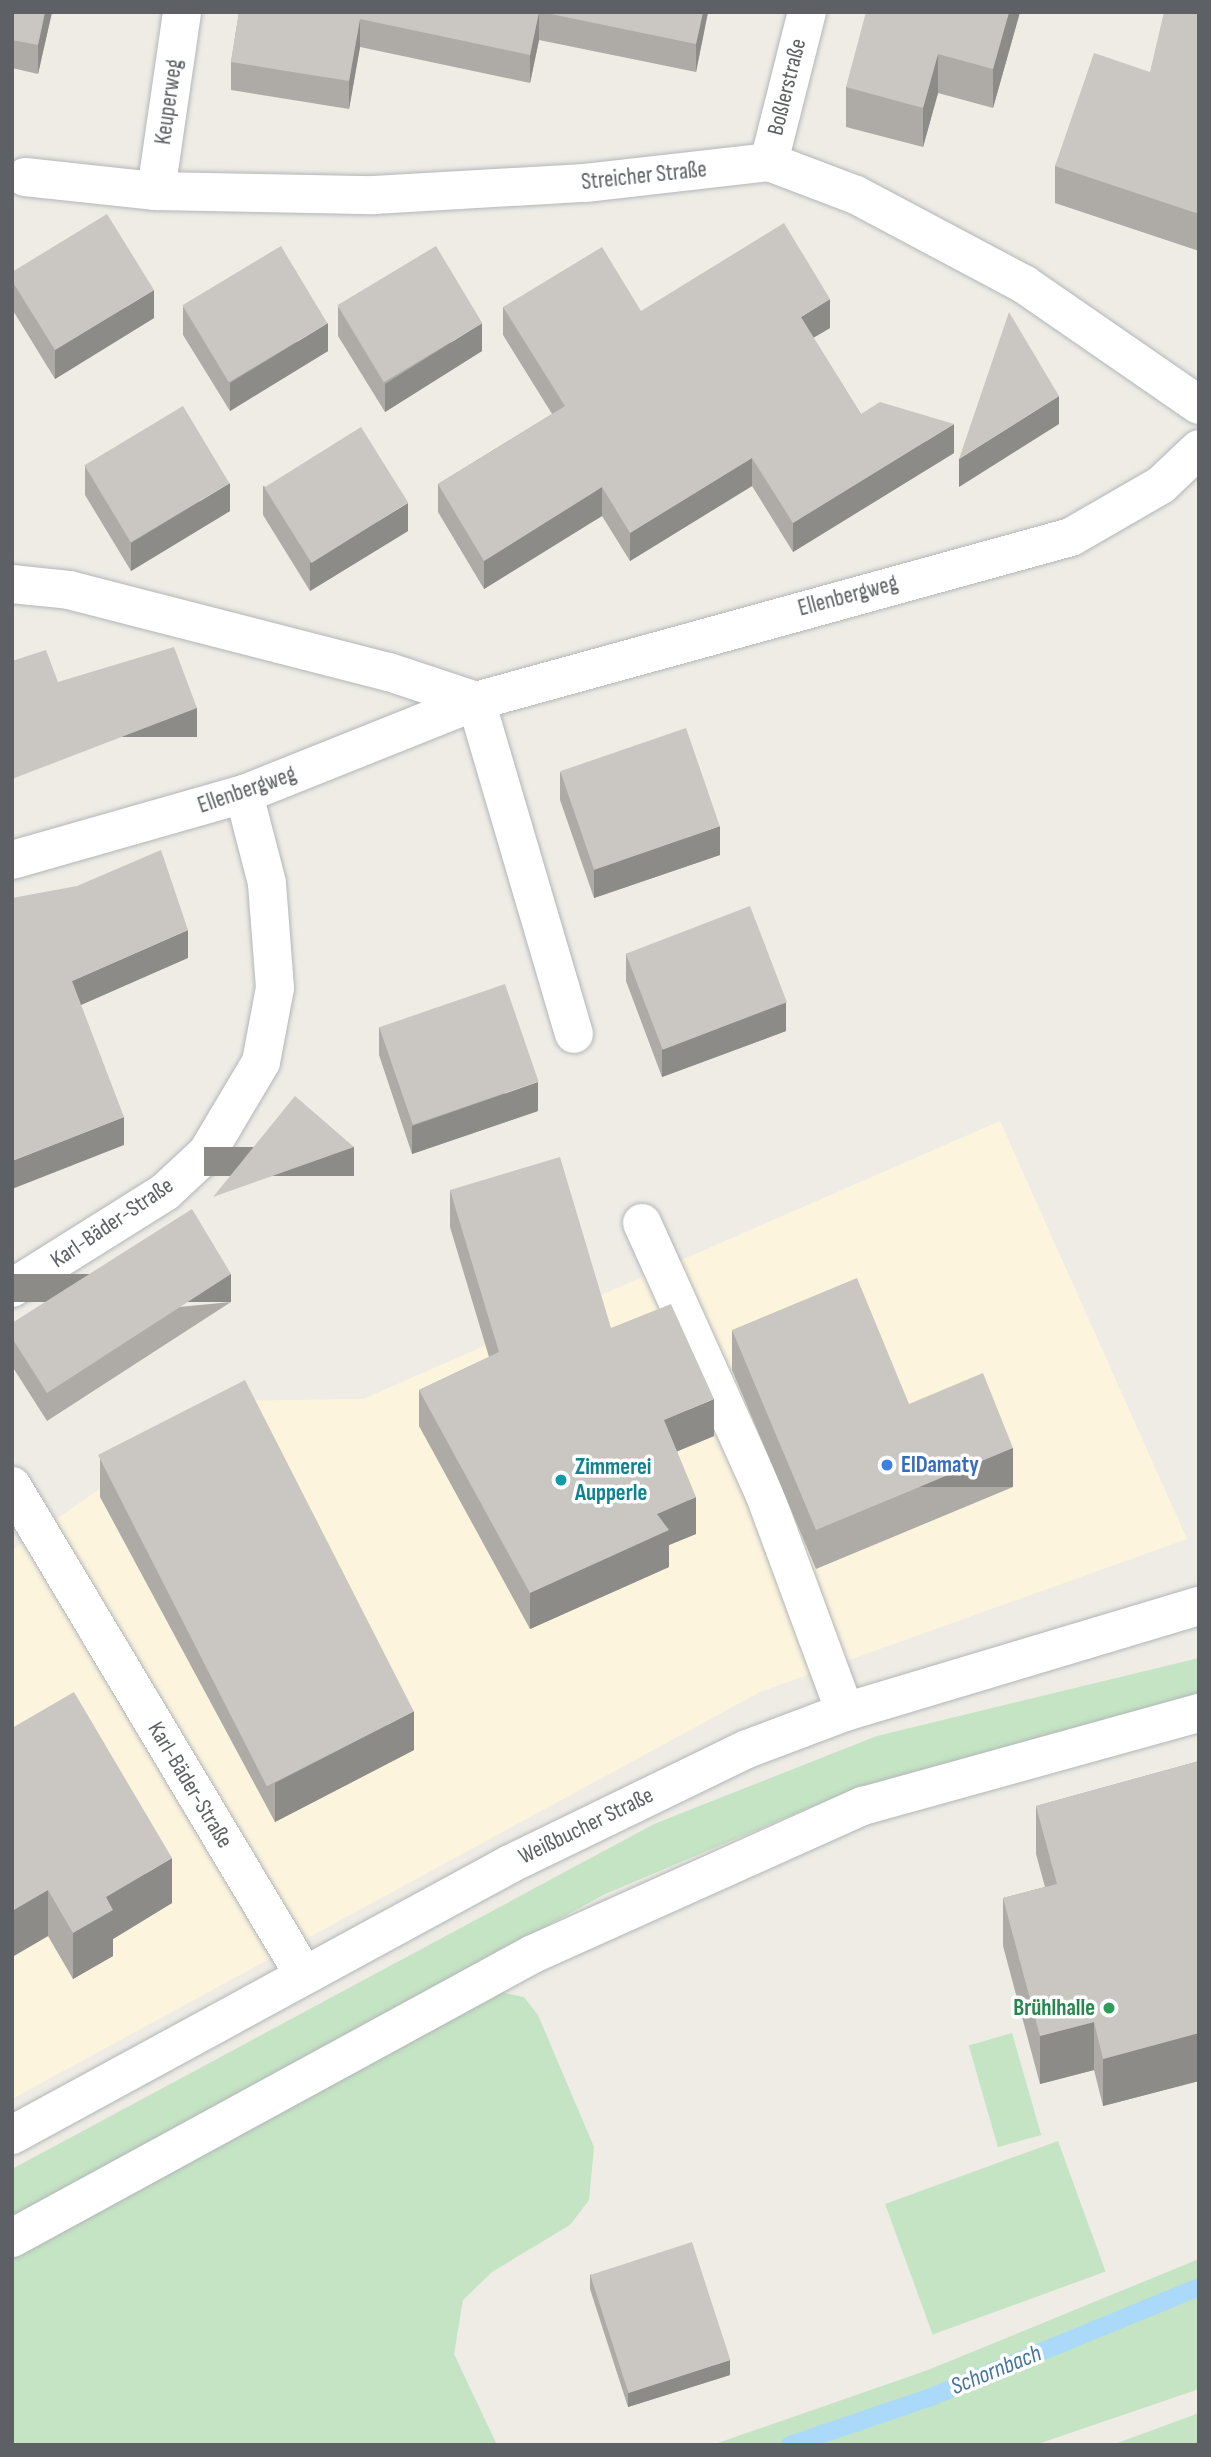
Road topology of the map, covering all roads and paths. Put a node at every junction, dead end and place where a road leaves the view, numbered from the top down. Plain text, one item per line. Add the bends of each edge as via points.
1 (182, 12) edge
2 (807, 12) edge
3 (769, 162) junction
4 (24, 177) dead end
5 (156, 191) junction
6 (1199, 405) edge
7 (1199, 449) edge
8 (12, 584) edge
9 (476, 701) junction
10 (244, 794) junction
11 (12, 860) edge
12 (575, 1034) dead end
13 (642, 1223) dead end
14 (12, 1288) edge
15 (12, 1486) edge
16 (1199, 1606) edge
17 (845, 1712) junction
18 (1199, 1713) edge
19 (304, 1975) junction
20 (12, 2135) edge
21 (12, 2238) edge

1 - 5 street, Keuperweg
2 - 3 street, Boßlerstraße
3 - 5 street, Streicher Straße via 585,183 374,195
3 - 6 street, Streicher Straße via 856,195 1025,285
4 - 5 street, Streicher Straße
7 - 9 street, Ellenbergweg via 1161,485 1071,537
8 - 9 street via 69,590 388,671
9 - 10 street, Ellenbergweg
9 - 12 street
10 - 11 street, Ellenbergweg
10 - 14 street, Karl-Bäder-Straße via 267,883 275,988 261,1062 237,1110 199,1161 165,1192
13 - 17 street via 764,1493
15 - 19 street, Karl-Bäder-Straße
16 - 17 street, Weißbucher Straße
17 - 19 street, Weißbucher Straße via 639,1800
18 - 21 street via 863,1805 533,1954
19 - 20 street, Weißbucher Straße

